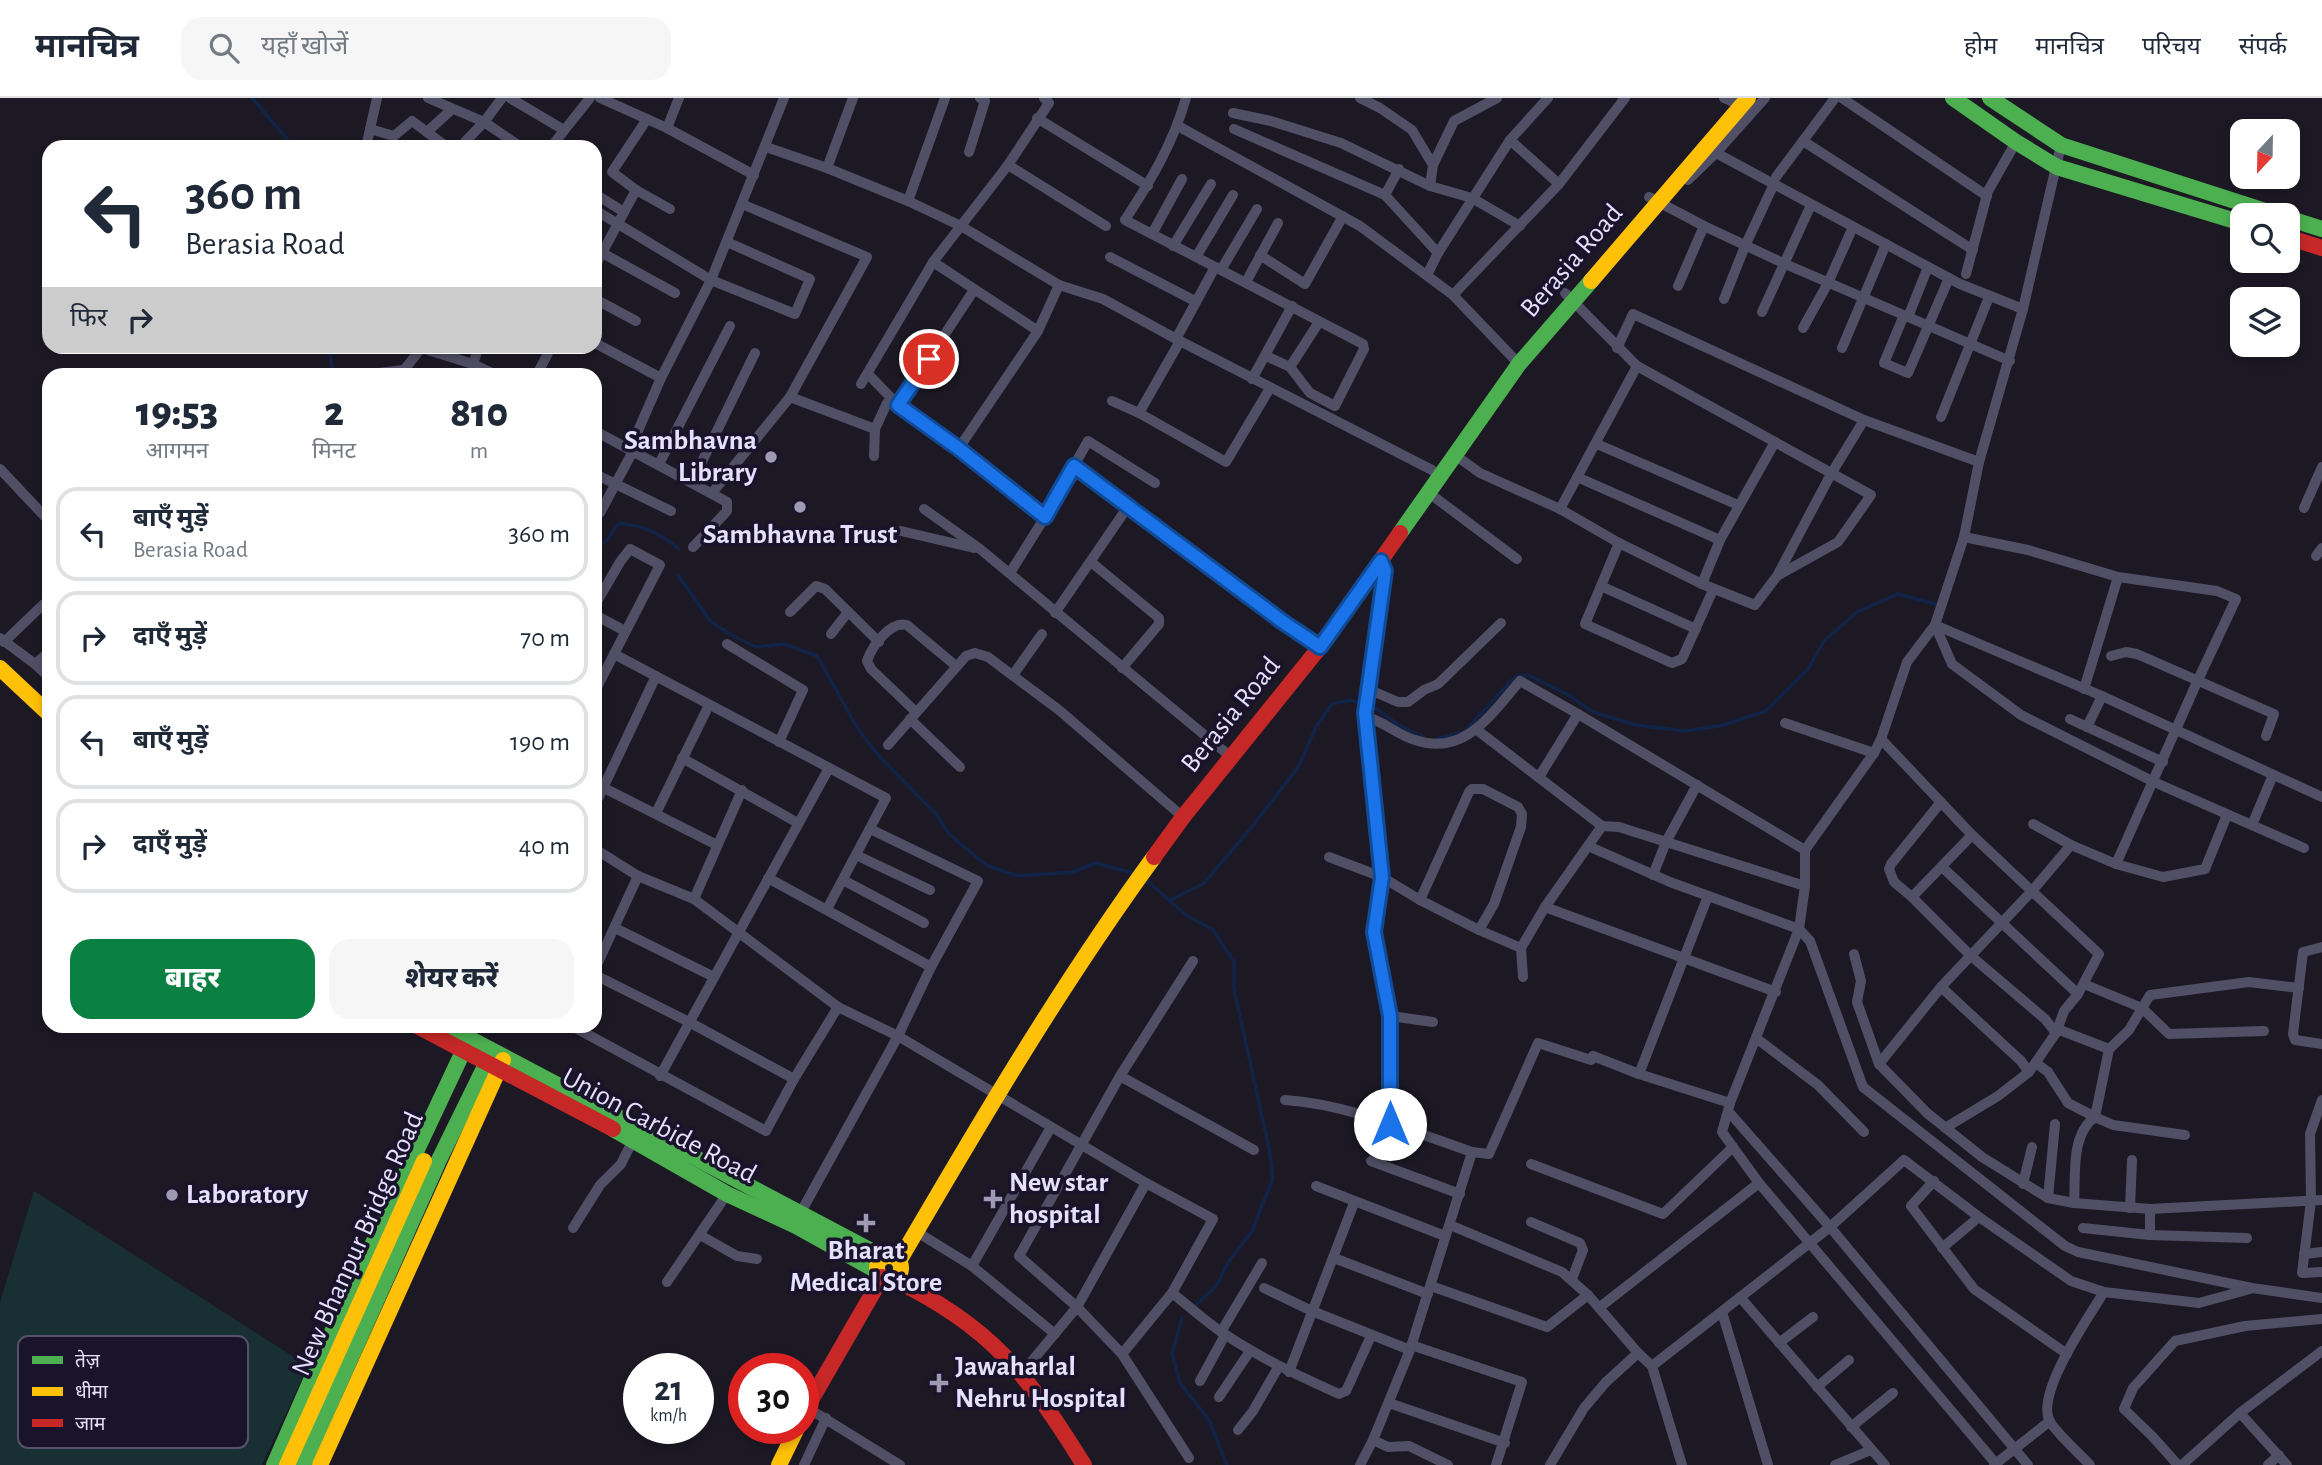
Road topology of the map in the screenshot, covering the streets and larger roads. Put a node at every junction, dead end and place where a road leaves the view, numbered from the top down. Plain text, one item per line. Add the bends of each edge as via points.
1 (377, 98) edge
2 (428, 98) edge
3 (502, 98) edge
4 (510, 98) edge
5 (590, 98) edge
6 (600, 98) edge
7 (679, 98) edge
8 (783, 98) edge
9 (853, 98) edge
10 (945, 98) edge
11 (980, 98) edge
12 (1044, 98) edge
13 (1186, 98) edge
14 (1360, 98) edge
15 (1497, 98) edge
16 (1548, 98) edge
17 (1625, 98) edge
18 (1765, 98) edge
19 (1836, 98) edge
20 (1842, 98) edge
21 (1953, 98) edge
22 (1990, 98) edge
23 (1736, 100) edge
24 (451, 110) junction
25 (1233, 113) dead end
26 (1037, 118) junction
27 (647, 119) junction
28 (484, 122) junction
29 (1178, 126) junction
30 (667, 128) junction
31 (370, 129) junction
32 (1234, 129) dead end
33 (564, 130) junction
34 (427, 132) junction
35 (368, 140) edge
36 (438, 140) edge
37 (467, 140) edge
38 (511, 140) edge
39 (556, 140) edge
40 (1510, 140) junction
41 (1803, 141) junction
42 (2015, 142) junction
43 (2061, 145) junction
44 (766, 146) junction
45 (969, 152) dead end
46 (1716, 153) junction
47 (1008, 164) junction
48 (1433, 165) junction
49 (2057, 167) junction
50 (827, 168) junction
51 (1399, 169) junction
52 (754, 176) junction
53 (1182, 179) dead end
54 (1775, 181) junction
55 (1210, 184) dead end
56 (1559, 184) junction
57 (1148, 186) junction
58 (1430, 186) junction
59 (636, 190) junction
60 (1233, 195) dead end
61 (1385, 195) junction
62 (1987, 196) junction
63 (602, 198) edge
64 (1472, 198) junction
65 (908, 201) junction
66 (1656, 201) junction
67 (2241, 203) edge
68 (742, 204) junction
69 (1811, 205) junction
70 (670, 209) dead end
71 (1257, 209) dead end
72 (624, 212) junction
73 (602, 214) edge
74 (1343, 216) junction
75 (2230, 219) edge
76 (2300, 222) edge
77 (618, 223) junction
78 (1278, 223) dead end
79 (961, 226) junction
80 (1106, 226) dead end
81 (1520, 226) junction
82 (1704, 226) junction
83 (1853, 227) junction
84 (2322, 229) edge
85 (1152, 234) junction
86 (2300, 241) edge
87 (727, 242) junction
88 (1886, 244) junction
89 (602, 245) edge
90 (1173, 246) junction
91 (1745, 246) junction
92 (2322, 248) edge
93 (1973, 250) junction
94 (602, 253) edge
95 (1438, 253) junction
96 (1260, 255) junction
97 (1110, 257) dead end
98 (1196, 257) junction
99 (933, 262) junction
100 (1783, 263) junction
101 (1928, 267) junction
102 (1218, 269) junction
103 (1966, 274) dead end
104 (1427, 275) junction
105 (1949, 278) junction
106 (711, 280) junction
107 (1246, 282) junction
108 (1828, 283) junction
109 (1059, 285) junction
110 (1678, 286) dead end
111 (974, 290) junction
112 (675, 293) dead end
113 (1453, 295) junction
114 (1568, 297) junction
115 (1989, 297) junction
116 (1724, 299) dead end
117 (1864, 299) junction
118 (1195, 301) junction
119 (602, 303) edge
120 (1292, 306) junction
121 (2023, 309) junction
122 (1762, 312) dead end
123 (1906, 316) junction
124 (636, 321) dead end
125 (1319, 322) junction
126 (730, 326) dead end
127 (1928, 326) junction
128 (1803, 328) dead end
129 (1038, 331) junction
130 (1178, 340) junction
131 (1970, 344) junction
132 (602, 347) edge
133 (1617, 348) junction
134 (1842, 348) dead end
135 (755, 353) dead end
136 (437, 354) edge
137 (1266, 356) junction
138 (1515, 360) junction
139 (2010, 361) junction
140 (1637, 366) junction
141 (471, 368) edge
142 (1290, 368) junction
143 (868, 374) junction
144 (661, 378) junction
145 (1252, 379) junction
146 (861, 384) dead end
147 (1270, 388) junction
148 (790, 397) junction
149 (1112, 401) dead end
150 (898, 405) junction
151 (1335, 406) junction
152 (1139, 413) junction
153 (1941, 417) dead end
154 (1330, 418) junction
155 (1864, 420) junction
156 (874, 429) junction
157 (602, 435) edge
158 (1775, 442) junction
159 (1597, 444) junction
160 (958, 448) junction
161 (631, 450) junction
162 (1455, 455) junction
163 (874, 456) dead end
164 (1979, 462) junction
165 (659, 464) junction
166 (1074, 466) junction
167 (2322, 467) edge
168 (0, 469) edge
169 (1436, 474) junction
170 (1831, 474) junction
171 (1577, 477) junction
172 (602, 478) edge
173 (692, 482) junction
174 (1156, 483) dead end
175 (615, 484) junction
176 (712, 493) junction
177 (1429, 493) junction
178 (1738, 505) junction
179 (1127, 508) junction
180 (2304, 508) dead end
181 (602, 509) edge
182 (924, 509) dead end
183 (1560, 509) junction
184 (671, 511) dead end
185 (42, 514) edge
186 (1045, 517) junction
187 (901, 531) dead end
188 (1964, 537) junction
189 (1720, 540) junction
190 (1619, 542) junction
191 (692, 547) dead end
192 (981, 549) junction
193 (1517, 559) dead end
194 (1381, 561) junction
195 (1091, 562) junction
196 (1010, 573) junction
197 (1777, 576) junction
198 (2119, 577) junction
199 (1702, 584) junction
200 (1601, 586) junction
201 (1713, 590) junction
202 (602, 593) edge
203 (42, 605) edge
204 (790, 612) dead end
205 (848, 612) junction
206 (1055, 613) junction
207 (602, 619) edge
208 (1501, 623) dead end
209 (1935, 625) junction
210 (1696, 629) junction
211 (625, 631) junction
212 (831, 634) dead end
213 (1042, 634) dead end
214 (2, 640) edge
215 (879, 642) junction
216 (727, 644) dead end
217 (1316, 644) junction
218 (614, 654) junction
219 (2111, 656) dead end
220 (42, 658) edge
221 (0, 659) edge
222 (35, 664) junction
223 (956, 666) junction
224 (0, 668) edge
225 (1122, 668) junction
226 (42, 670) edge
227 (1013, 675) junction
228 (656, 676) junction
229 (602, 677) edge
230 (2197, 682) junction
231 (2084, 689) junction
232 (1369, 694) junction
233 (2102, 696) junction
234 (42, 697) edge
235 (709, 705) junction
236 (42, 707) edge
237 (1578, 714) junction
238 (913, 715) junction
239 (1366, 715) junction
240 (2070, 719) dead end
241 (1785, 723) dead end
242 (2087, 727) junction
243 (1477, 730) junction
244 (2177, 730) junction
245 (2266, 736) dead end
246 (1881, 740) junction
247 (779, 742) junction
248 (888, 745) dead end
249 (1227, 753) junction
250 (1874, 753) junction
251 (682, 758) junction
252 (2163, 762) junction
253 (829, 768) junction
254 (960, 768) dead end
255 (2273, 775) junction
256 (1539, 777) junction
257 (2154, 782) junction
258 (1697, 785) junction
259 (602, 787) joint
260 (742, 790) junction
261 (2322, 797) edge
262 (1941, 803) junction
263 (656, 813) junction
264 (1179, 814) junction
265 (2227, 815) junction
266 (798, 823) junction
267 (2033, 824) dead end
268 (2252, 825) junction
269 (1602, 826) junction
270 (870, 829) junction
271 (1972, 835) junction
272 (1666, 842) junction
273 (717, 845) junction
274 (2071, 845) junction
275 (1588, 846) junction
276 (2304, 848) dead end
277 (1805, 850) junction
278 (602, 853) edge
279 (856, 855) junction
280 (1329, 857) dead end
281 (2116, 863) junction
282 (1942, 867) junction
283 (638, 876) junction
284 (1653, 876) junction
285 (1382, 877) junction
286 (768, 878) junction
287 (843, 880) junction
288 (1805, 886) junction
289 (930, 890) dead end
290 (2032, 891) junction
291 (1708, 896) junction
292 (1912, 897) junction
293 (694, 899) junction
294 (1420, 900) junction
295 (1545, 908) junction
296 (827, 909) junction
297 (924, 923) dead end
298 (2001, 924) junction
299 (615, 928) junction
300 (1799, 929) junction
301 (1479, 930) junction
302 (739, 934) junction
303 (2322, 947) edge
304 (1521, 948) junction
305 (1854, 954) dead end
306 (602, 955) edge
307 (1971, 956) junction
308 (1685, 959) junction
309 (1193, 961) dead end
310 (931, 967) junction
311 (714, 977) junction
312 (1523, 977) dead end
313 (602, 978) edge
314 (2084, 984) junction
315 (1941, 987) junction
316 (2299, 988) junction
317 (1776, 992) junction
318 (2078, 994) junction
319 (838, 1007) junction
320 (2142, 1008) junction
321 (1390, 1016) junction
322 (690, 1022) junction
323 (1433, 1022) dead end
324 (2056, 1031) junction
325 (2264, 1031) dead end
326 (435, 1033) edge
327 (454, 1033) edge
328 (584, 1033) edge
329 (898, 1036) junction
330 (1756, 1038) junction
331 (2322, 1044) edge
332 (470, 1047) junction
333 (2109, 1049) junction
334 (495, 1061) junction
335 (1879, 1064) junction
336 (2033, 1067) junction
337 (1639, 1074) junction
338 (660, 1076) junction
339 (1120, 1076) junction
340 (794, 1079) junction
341 (992, 1092) junction
342 (1285, 1100) dead end
343 (2322, 1100) edge
344 (1729, 1107) junction
345 (2320, 1116) edge
346 (2095, 1117) junction
347 (1390, 1124) junction
348 (2055, 1124) dead end
349 (1051, 1127) junction
350 (1945, 1128) junction
351 (1864, 1132) dead end
352 (2185, 1135) dead end
353 (633, 1140) junction
354 (1082, 1146) junction
355 (1733, 1147) junction
356 (2032, 1147) dead end
357 (1254, 1150) dead end
358 (1472, 1152) junction
359 (2132, 1160) dead end
360 (1371, 1161) dead end
361 (1531, 1164) dead end
362 (1934, 1181) junction
363 (1146, 1183) junction
364 (1759, 1183) junction
365 (2023, 1184) junction
366 (1316, 1186) dead end
367 (727, 1194) junction
368 (1460, 1194) junction
369 (2048, 1198) junction
370 (2317, 1200) edge
371 (1354, 1203) junction
372 (2074, 1203) junction
373 (2130, 1208) junction
374 (2150, 1209) junction
375 (801, 1212) junction
376 (1979, 1217) junction
377 (1531, 1222) dead end
378 (1830, 1227) junction
379 (573, 1228) dead end
380 (2082, 1228) dead end
381 (1447, 1230) junction
382 (917, 1231) junction
383 (701, 1235) junction
384 (2150, 1235) junction
385 (2247, 1238) dead end
386 (1809, 1242) junction
387 (1942, 1248) junction
388 (2322, 1252) edge
389 (2304, 1254) junction
390 (1334, 1258) junction
391 (757, 1259) dead end
392 (1262, 1264) dead end
393 (972, 1266) junction
394 (889, 1267) junction
395 (2322, 1272) edge
396 (1572, 1279) junction
397 (667, 1282) dead end
398 (1264, 1288) dead end
399 (2252, 1288) junction
400 (1429, 1290) junction
401 (2104, 1292) junction
402 (1172, 1293) junction
403 (1588, 1295) junction
404 (1740, 1297) junction
405 (2322, 1298) edge
406 (1077, 1307) junction
407 (1600, 1307) junction
408 (1312, 1311) junction
409 (1721, 1312) junction
410 (1812, 1317) dead end
411 (2322, 1319) edge
412 (1223, 1333) junction
413 (1055, 1334) junction
414 (1371, 1336) junction
415 (1779, 1343) junction
416 (1410, 1348) junction
417 (1250, 1351) junction
418 (2322, 1351) edge
419 (1638, 1353) junction
420 (1122, 1354) junction
421 (2067, 1354) junction
422 (1849, 1360) dead end
423 (1652, 1366) junction
424 (1284, 1369) junction
425 (1022, 1373) junction
426 (1200, 1381) dead end
427 (819, 1387) edge
428 (1817, 1387) junction
429 (1894, 1393) dead end
430 (1219, 1397) dead end
431 (1389, 1403) junction
432 (2240, 1413) junction
433 (819, 1416) edge
434 (826, 1418) junction
435 (2050, 1421) junction
436 (1851, 1427) junction
437 (1238, 1430) dead end
438 (1373, 1440) junction
439 (1505, 1443) junction
440 (789, 1444) edge
441 (2014, 1448) junction
442 (1871, 1450) junction
443 (2279, 1455) junction
444 (1189, 1458) dead end
445 (1434, 1462) edge
446 (1995, 1464) edge
447 (274, 1465) edge
448 (287, 1465) edge
449 (303, 1465) edge
450 (320, 1465) edge
451 (779, 1465) edge
452 (804, 1465) edge
453 (900, 1465) edge
454 (1084, 1465) edge
455 (1360, 1465) edge
456 (1448, 1465) edge
457 (1496, 1465) edge
458 (1550, 1465) edge
459 (1682, 1465) edge
460 (1768, 1465) edge
461 (1835, 1465) edge
462 (1885, 1465) edge
463 (2028, 1465) edge
464 (2090, 1465) edge
465 (2180, 1465) edge
466 (2268, 1465) edge
467 (2287, 1465) edge

1 - 31 street
2 - 24 street
3 - 28 street
4 - 33 street
5 - 33 street
6 - 27 street
7 - 30 street
8 - 44 street
9 - 50 street
10 - 65 street
11 - 45 street via 985,100
12 - 26 street via 1049,103
13 - 29 street
14 - 48 street via 1412,130
15 - 48 street via 1454,121
16 - 40 street
17 - 56 street
18 - 46 street
19 - 41 street
20 - 62 street
21 - 42 street
22 - 43 street
23 - 66 street, Berasia Road
24 - 28 street
24 - 34 street
25 - 51 street via 1327,137
26 - 47 street
26 - 57 street
27 - 30 street
27 - 59 street via 612,172
28 - 37 street
28 - 38 street
29 - 57 street
29 - 74 street
30 - 52 street
31 - 34 street via 394,136 412,121
31 - 35 street
32 - 61 street
33 - 39 street
34 - 36 street
40 - 56 street
40 - 64 street
41 - 54 street
41 - 93 street
42 - 49 street
42 - 62 street
43 - 49 street
43 - 67 street
44 - 50 street
44 - 52 street
46 - 54 street
46 - 66 street
47 - 79 street
47 - 80 street
48 - 58 street
49 - 75 street
49 - 121 street
50 - 65 street
51 - 58 street
51 - 61 street
52 - 68 street
53 - 85 street
54 - 69 street
54 - 91 street
55 - 90 street
56 - 81 street
57 - 85 street via 1125,220
58 - 64 street
59 - 70 street
59 - 72 street
60 - 98 street
61 - 95 street
62 - 93 street
63 - 72 street
64 - 81 street
64 - 95 street
65 - 79 street
66 - 82 street
66 - 114 street, Berasia Road
68 - 87 street
68 - 148 street via 867,257
69 - 83 street
69 - 100 street
71 - 102 street
72 - 77 street
73 - 77 street
74 - 96 street via 1305,284
74 - 104 street
76 - 84 street
77 - 89 street
77 - 106 street
78 - 96 street
79 - 99 street
79 - 109 street
81 - 113 street
82 - 91 street
82 - 110 street
83 - 88 street
83 - 108 street
85 - 90 street
86 - 92 street
87 - 106 street
87 - 106 street via 810,279 795,314
88 - 101 street
88 - 117 street
90 - 98 street
91 - 100 street
91 - 116 street
93 - 103 street
94 - 112 street
95 - 104 street
96 - 107 street
97 - 118 street
98 - 102 street
99 - 111 street
99 - 143 street
100 - 108 street
100 - 122 street
101 - 105 street
101 - 123 street
102 - 107 street
102 - 118 street
104 - 113 street
105 - 115 street
105 - 127 street
106 - 144 street
107 - 120 street
108 - 117 street
108 - 128 street
109 - 129 street
109 - 130 street via 1103,299
111 - 129 street
111 - 150 street
113 - 138 street
114 - 133 street
114 - 138 street, Berasia Road
115 - 121 street
115 - 131 street
117 - 123 street
117 - 134 street
118 - 130 street
119 - 124 street
120 - 125 street
120 - 137 street
121 - 139 street
123 - 127 street
123 - 127 street via 1884,363 1908,373
125 - 142 street
125 - 151 street via 1363,344 1364,349
126 - 165 street
127 - 131 street
129 - 160 street
130 - 145 street
130 - 152 street
131 - 139 street
131 - 153 street
132 - 144 street
133 - 140 street
133 - 155 street via 1633,314
135 - 173 street
136 - 141 street
137 - 142 street
137 - 145 street
138 - 162 street, Berasia Road
138 - 169 street, Berasia Road
139 - 164 street
140 - 158 street
140 - 159 street
142 - 151 street via 1310,393
143 - 146 street
143 - 150 street
144 - 161 street
145 - 147 street
147 - 152 street via 1226,462
147 - 154 street
148 - 156 street
148 - 176 street
149 - 152 street
150 - 156 street via 887,403
150 - 160 street
151 - 154 street
154 - 169 street
155 - 164 street
155 - 170 street
156 - 163 street
157 - 161 street
158 - 170 street
158 - 178 street
159 - 171 street
159 - 178 street
160 - 186 street
161 - 165 street
161 - 175 street
162 - 169 street, Berasia Road
162 - 183 street via 1480,472
164 - 188 street
165 - 173 street
166 - 174 street via 1088,441
166 - 179 street
166 - 186 street
167 - 180 street
168 - 185 street
169 - 177 street, Berasia Road
169 - 217 street, Berasia Road
170 - 197 street
170 - 197 street via 1871,495 1838,542
171 - 183 street
171 - 189 street
172 - 175 street
173 - 176 street
175 - 181 street
175 - 184 street
176 - 191 street via 727,502 727,511
177 - 193 street
177 - 194 street, Berasia Road
178 - 189 street
179 - 195 street
179 - 217 street via 1279,627
182 - 192 street
183 - 190 street
186 - 196 street
187 - 192 street
188 - 198 street
188 - 209 street
189 - 199 street
190 - 199 street
190 - 200 street
192 - 196 street
194 - 217 street, Berasia Road
194 - 232 street via 1385,571
195 - 206 street
195 - 225 street via 1159,618
196 - 206 street
197 - 201 street via 1755,605
198 - 230 street via 2234,596 2236,602
198 - 231 street
199 - 201 street
200 - 210 street
200 - 210 street via 1585,624 1672,663 1682,659
201 - 210 street
202 - 211 street via 630,549 660,565
203 - 214 street
204 - 205 street via 816,586
205 - 212 street
205 - 215 street
206 - 225 street
207 - 211 street
208 - 232 street via 1438,684 1408,702
209 - 231 street
209 - 246 street via 1907,662
209 - 257 street via 1952,664 2021,715
211 - 218 street
213 - 227 street
214 - 222 street
215 - 223 street via 891,628 907,625
215 - 238 street via 867,661
216 - 247 street via 803,690
217 - 249 street, Berasia Road
218 - 228 street
218 - 229 street
219 - 230 street via 2137,654
220 - 222 street
221 - 234 street
222 - 226 street
223 - 227 street via 975,653
223 - 238 street
224 - 236 street
225 - 249 street
227 - 264 street
228 - 235 street
228 - 259 street
230 - 244 street
230 - 245 street via 2274,714
231 - 233 street
232 - 239 street
233 - 242 street
233 - 244 street
235 - 247 street
235 - 251 street
237 - 243 street via 1520,681
237 - 256 street
237 - 258 street
238 - 248 street
238 - 254 street
239 - 243 street via 1414,740 1437,744
239 - 285 street
240 - 242 street
241 - 250 street
242 - 252 street
243 - 256 street
244 - 252 street
244 - 255 street
246 - 250 street
246 - 262 street
247 - 253 street
249 - 264 street, Berasia Road
250 - 277 street
251 - 260 street
251 - 263 street
252 - 257 street
253 - 266 street
253 - 270 street via 886,798
255 - 261 street
255 - 268 street
256 - 269 street
257 - 265 street
257 - 281 street
258 - 272 street
258 - 277 street
259 - 263 street
260 - 266 street
260 - 273 street
262 - 271 street
262 - 292 street via 1889,869 1894,882
263 - 273 street
264 - 341 street, Berasia Road via 1120,895
265 - 268 street
265 - 281 street via 2205,869 2162,877
266 - 286 street
267 - 274 street
268 - 276 street
269 - 272 street
269 - 275 street
270 - 279 street
270 - 310 street via 978,881
271 - 282 street
271 - 290 street
272 - 284 street
272 - 288 street
273 - 293 street
274 - 281 street
274 - 290 street
275 - 284 street
275 - 295 street
277 - 288 street
278 - 283 street
279 - 287 street
279 - 289 street
280 - 285 street
282 - 292 street
282 - 298 street
283 - 293 street
283 - 299 street
284 - 291 street
285 - 294 street
285 - 321 street via 1374,932
286 - 296 street
286 - 302 street
287 - 296 street
287 - 297 street
288 - 300 street
290 - 298 street
290 - 314 street via 2099,954
291 - 300 street
291 - 308 street
292 - 307 street
293 - 302 street
294 - 301 street
294 - 301 street via 1469,792 1483,789 1518,807 1522,814 1494,904
295 - 304 street
295 - 308 street
296 - 310 street
298 - 307 street
298 - 318 street
299 - 306 street
299 - 311 street
300 - 317 street
300 - 399 street via 1810,941 1858,1078 1899,1117 2064,1246
301 - 304 street
302 - 311 street
302 - 319 street
303 - 316 street via 2303,952
304 - 312 street
305 - 335 street via 1861,981 1857,1002
307 - 315 street
307 - 324 street
308 - 317 street
308 - 337 street
309 - 339 street
310 - 329 street
311 - 322 street
313 - 322 street
314 - 318 street
314 - 320 street
315 - 335 street
315 - 336 street
316 - 320 street via 2249,982 2150,995
316 - 331 street via 2295,1040
317 - 330 street
318 - 324 street
319 - 329 street
319 - 340 street
320 - 325 street via 2169,1034
320 - 333 street via 2129,1030
321 - 323 street
321 - 347 street
322 - 338 street
322 - 340 street
324 - 333 street
324 - 336 street
326 - 332 street, Union Carbide Road
327 - 332 street, Union Carbide Road
328 - 338 street
329 - 341 street
329 - 375 street
330 - 344 street
330 - 351 street via 1818,1085
332 - 334 street, Union Carbide Road
332 - 447 street via 349,1295
332 - 448 street, New Bhanpur Bridge Road
333 - 346 street
334 - 353 street, Union Carbide Road
334 - 375 street, Union Carbide Road
334 - 449 street, New Bhanpur Bridge Road via 439,1160
334 - 450 street
335 - 350 street
336 - 346 street via 2048,1072 2068,1103
336 - 350 street via 1998,1096
337 - 344 street
337 - 358 street via 1593,1056 1591,1060 1538,1043 1489,1154
338 - 340 street via 766,1131
339 - 354 street
339 - 357 street
341 - 349 street
341 - 382 street, Berasia Road
341 - 394 street, Berasia Road
342 - 347 street via 1310,1101
343 - 345 street
344 - 355 street via 1722,1132
344 - 378 street
345 - 370 street via 2310,1134
346 - 352 street via 2113,1125
346 - 372 street via 2078,1138
347 - 358 street
348 - 369 street
349 - 354 street
349 - 393 street
350 - 365 street
353 - 367 street, Union Carbide Road
353 - 379 street via 621,1164 600,1185
354 - 363 street
354 - 406 street via 1020,1256
355 - 361 street via 1663,1214
355 - 364 street
356 - 365 street
358 - 368 street
359 - 373 street
360 - 368 street
362 - 376 street
362 - 378 street via 1904,1160
362 - 387 street via 1912,1206
363 - 402 street via 1213,1219
363 - 406 street
364 - 386 street
364 - 407 street
365 - 369 street
366 - 371 street
367 - 383 street
367 - 394 street, Union Carbide Road
368 - 381 street
369 - 372 street
370 - 374 street
370 - 389 street
371 - 381 street
371 - 390 street
372 - 373 street
373 - 374 street
374 - 384 street
375 - 394 street, Union Carbide Road
376 - 387 street
376 - 401 street via 2071,1281
377 - 396 street via 1580,1243 1583,1250
378 - 386 street
378 - 441 street
380 - 384 street
381 - 396 street
381 - 400 street
382 - 393 street
382 - 394 street, Berasia Road
383 - 391 street via 737,1256
383 - 397 street
384 - 385 street
386 - 404 street
386 - 446 street
387 - 421 street via 1974,1289
388 - 389 street
389 - 395 street via 2302,1273
390 - 400 street
390 - 408 street
392 - 412 street
393 - 413 street
394 - 425 street via 980,1332
394 - 427 street, Berasia Road
396 - 403 street
398 - 408 street
399 - 401 street via 2199,1303
399 - 405 street
400 - 403 street via 1547,1327
400 - 416 street
401 - 421 street
402 - 412 street
402 - 420 street
403 - 407 street
404 - 409 street
404 - 415 street
406 - 413 street
406 - 420 street
407 - 419 street
408 - 414 street
408 - 424 street
409 - 423 street
409 - 460 street
410 - 415 street
411 - 465 street via 2245,1326 2175,1341 2133,1388 2124,1409
412 - 417 street
412 - 426 street
413 - 425 street
414 - 416 street
414 - 424 street via 1346,1391 1339,1394
415 - 428 street
416 - 431 street
416 - 439 street via 1522,1382
417 - 424 street
417 - 430 street
418 - 432 street
419 - 423 street
419 - 458 street via 1584,1408
420 - 444 street
421 - 435 street via 2046,1400
422 - 428 street
423 - 459 street
424 - 437 street
425 - 454 street
428 - 436 street
429 - 436 street
431 - 438 street
431 - 439 street
432 - 443 street
432 - 465 street
433 - 434 street
434 - 452 street
434 - 453 street
435 - 441 street
435 - 464 street
436 - 442 street
438 - 445 street via 1388,1447 1409,1446
438 - 455 street
439 - 457 street
440 - 451 street
441 - 446 street
441 - 463 street
442 - 461 street
442 - 462 street
443 - 466 street
443 - 467 street
445 - 456 street

